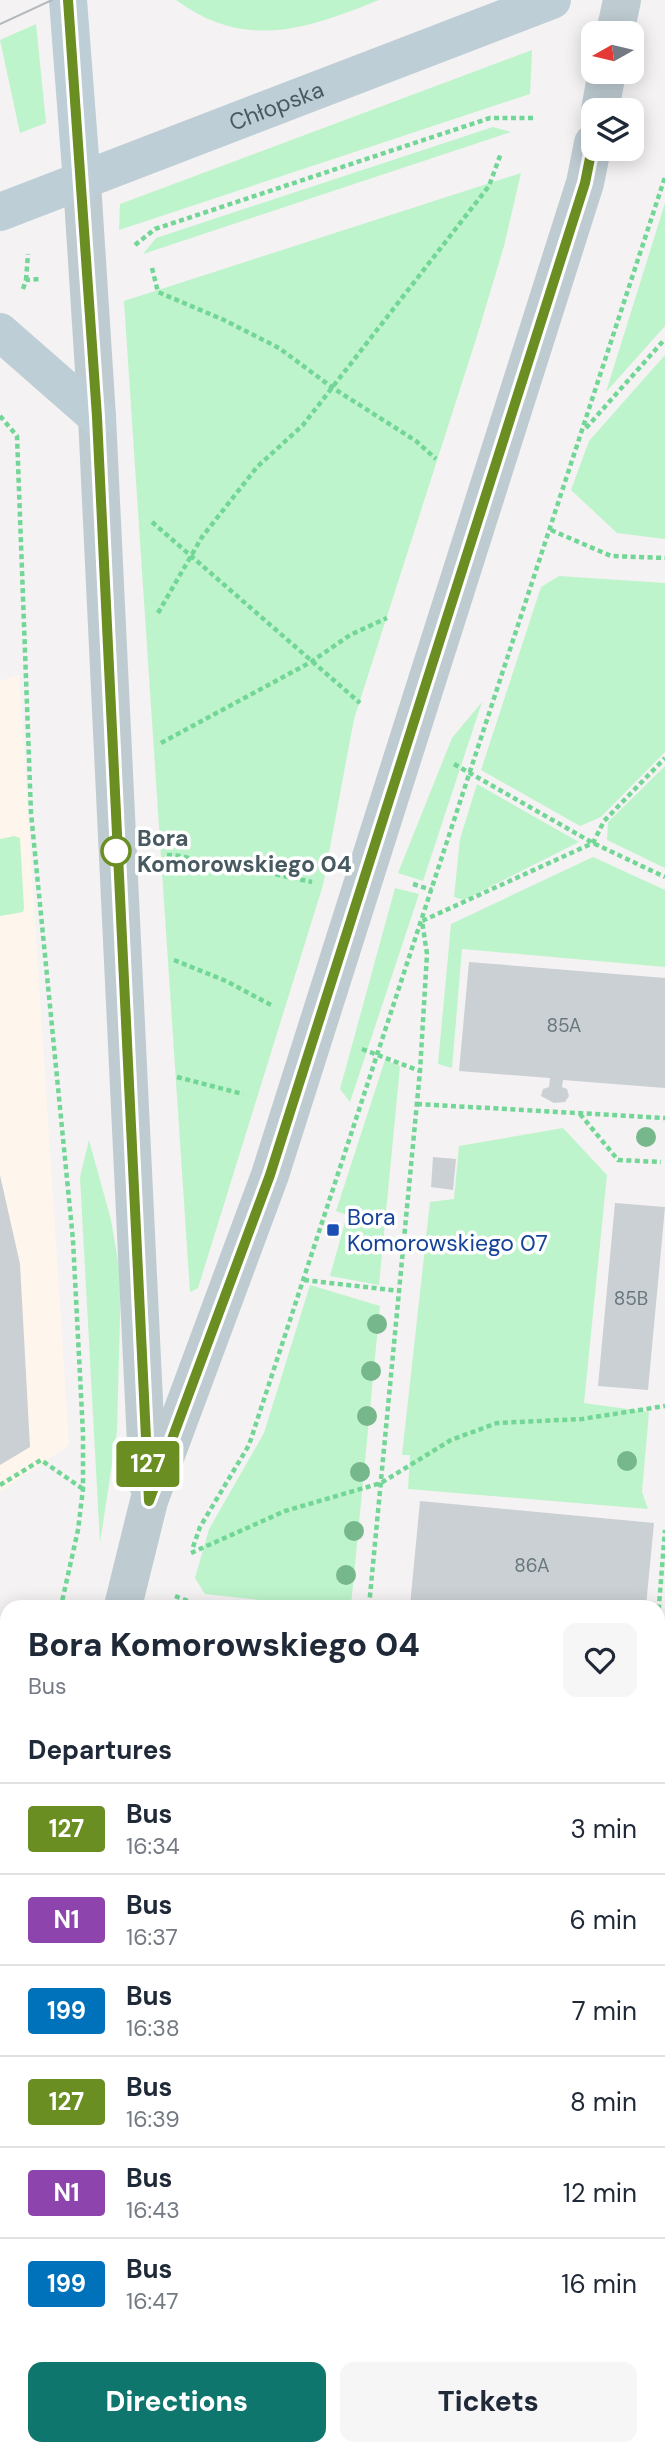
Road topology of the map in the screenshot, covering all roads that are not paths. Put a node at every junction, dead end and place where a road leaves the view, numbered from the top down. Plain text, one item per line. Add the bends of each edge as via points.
1 (68, 0) edge
2 (552, 0) edge
3 (622, 0) edge
4 (618, 21) edge
5 (589, 161) edge
6 (82, 183) junction
7 (0, 212) edge
8 (9, 316) edge
9 (97, 417) junction
10 (149, 1501) junction
11 (124, 1600) edge

1 - 6 main road
2 - 6 main road, Chłopska
3 - 4 street
5 - 10 street via 270,1175
6 - 7 main road, Chłopska
6 - 9 street
8 - 9 main road
9 - 10 street
10 - 11 street

